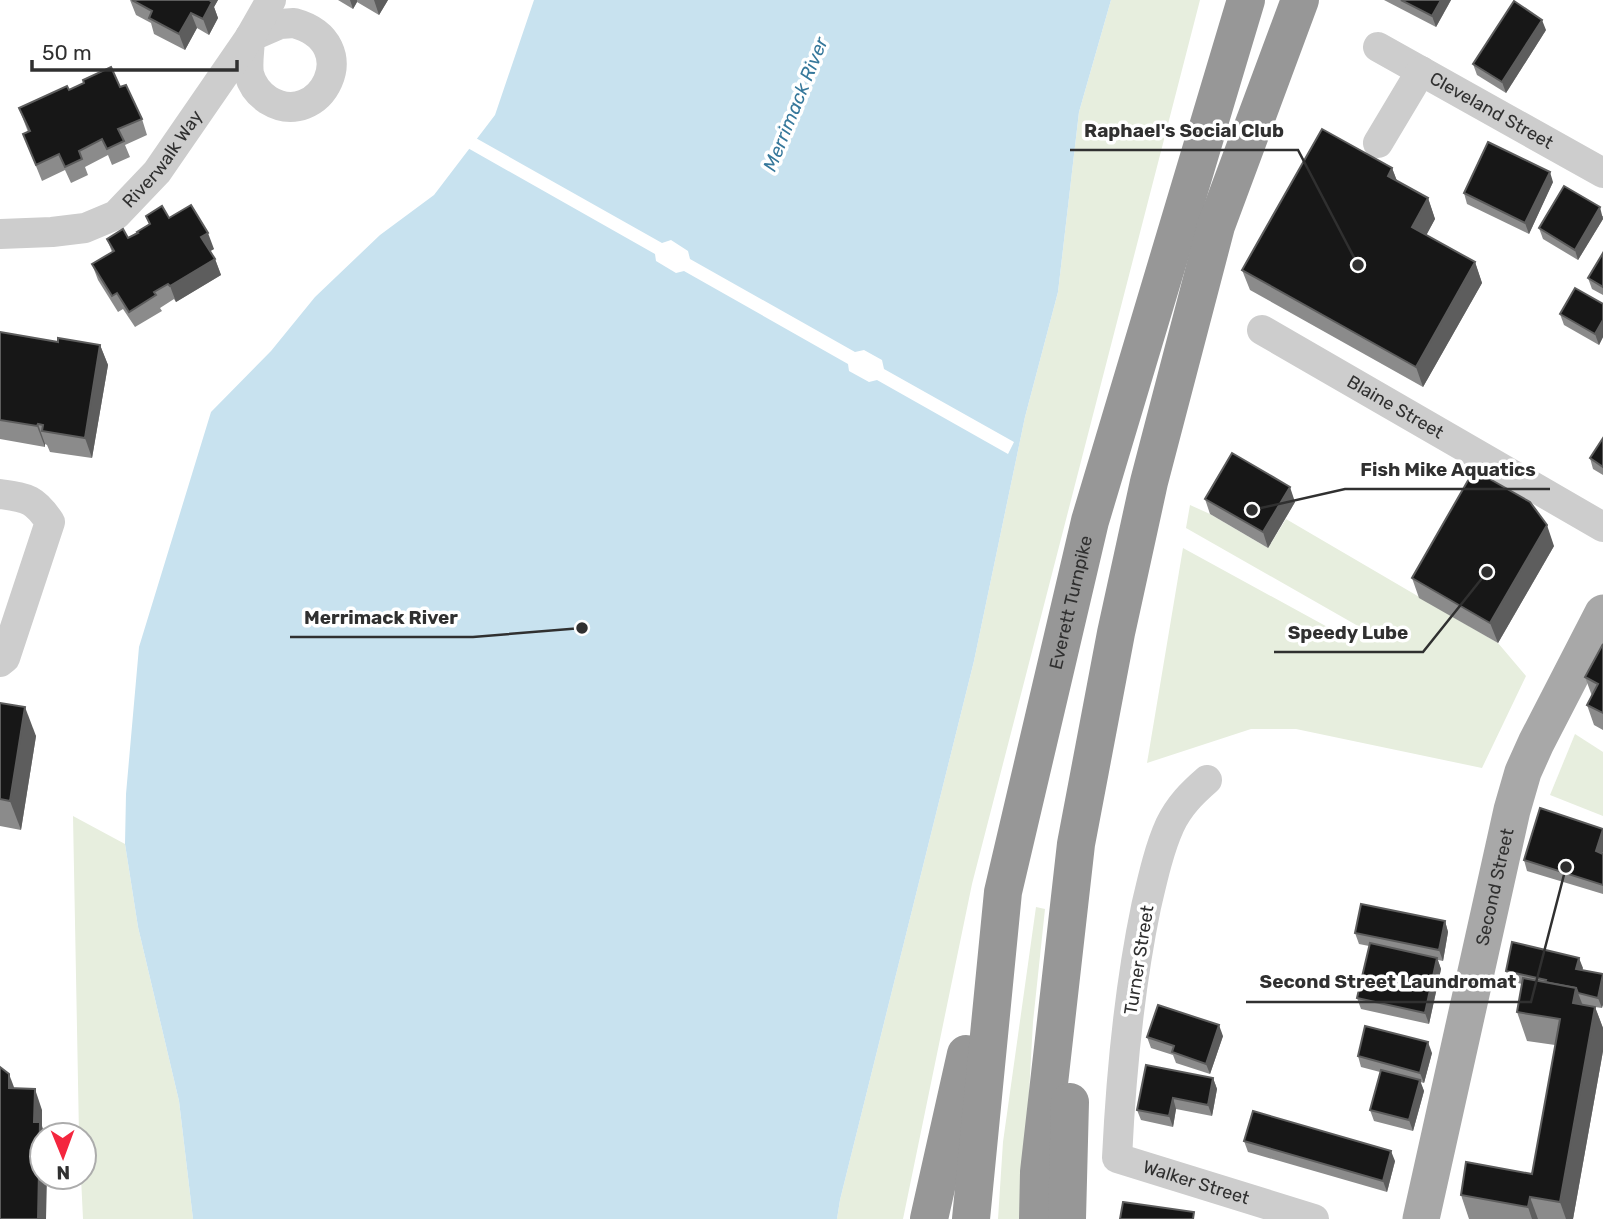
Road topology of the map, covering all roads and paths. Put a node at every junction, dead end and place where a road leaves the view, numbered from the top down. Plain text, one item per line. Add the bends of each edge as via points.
1 (271, 0) edge
2 (1246, 0) edge
3 (1300, 0) edge
4 (1378, 47) dead end
5 (1421, 71) junction
6 (1378, 143) dead end
7 (1603, 173) edge
8 (0, 234) edge
9 (1262, 330) dead end
10 (0, 494) edge
11 (1603, 527) edge
12 (1603, 613) edge
13 (0, 662) edge
14 (1208, 780) dead end
15 (1076, 844) junction
16 (1003, 892) junction
17 (1117, 1158) joint
18 (929, 1219) edge
19 (971, 1219) edge
20 (1038, 1219) edge
21 (1067, 1219) edge
22 (1314, 1219) edge
23 (1421, 1219) edge

1 - 8 street, Riverwalk Way via 158,172 116,215 85,228
2 - 16 highway, Everett Turnpike via 1090,521
3 - 15 highway via 1216,226 1149,482
4 - 5 street, Cleveland Street
5 - 6 street
5 - 7 street, Cleveland Street
9 - 11 street, Blaine Street
10 - 13 street via 26,498 50,522 5,659
12 - 23 main road, Second Street via 1523,772
14 - 17 street, Turner Street via 1185,799 1170,825 1152,882 1136,956
15 - 20 highway via 1039,1172
15 - 21 highway
16 - 18 highway
16 - 19 highway, Everett Turnpike
17 - 22 street, Walker Street

